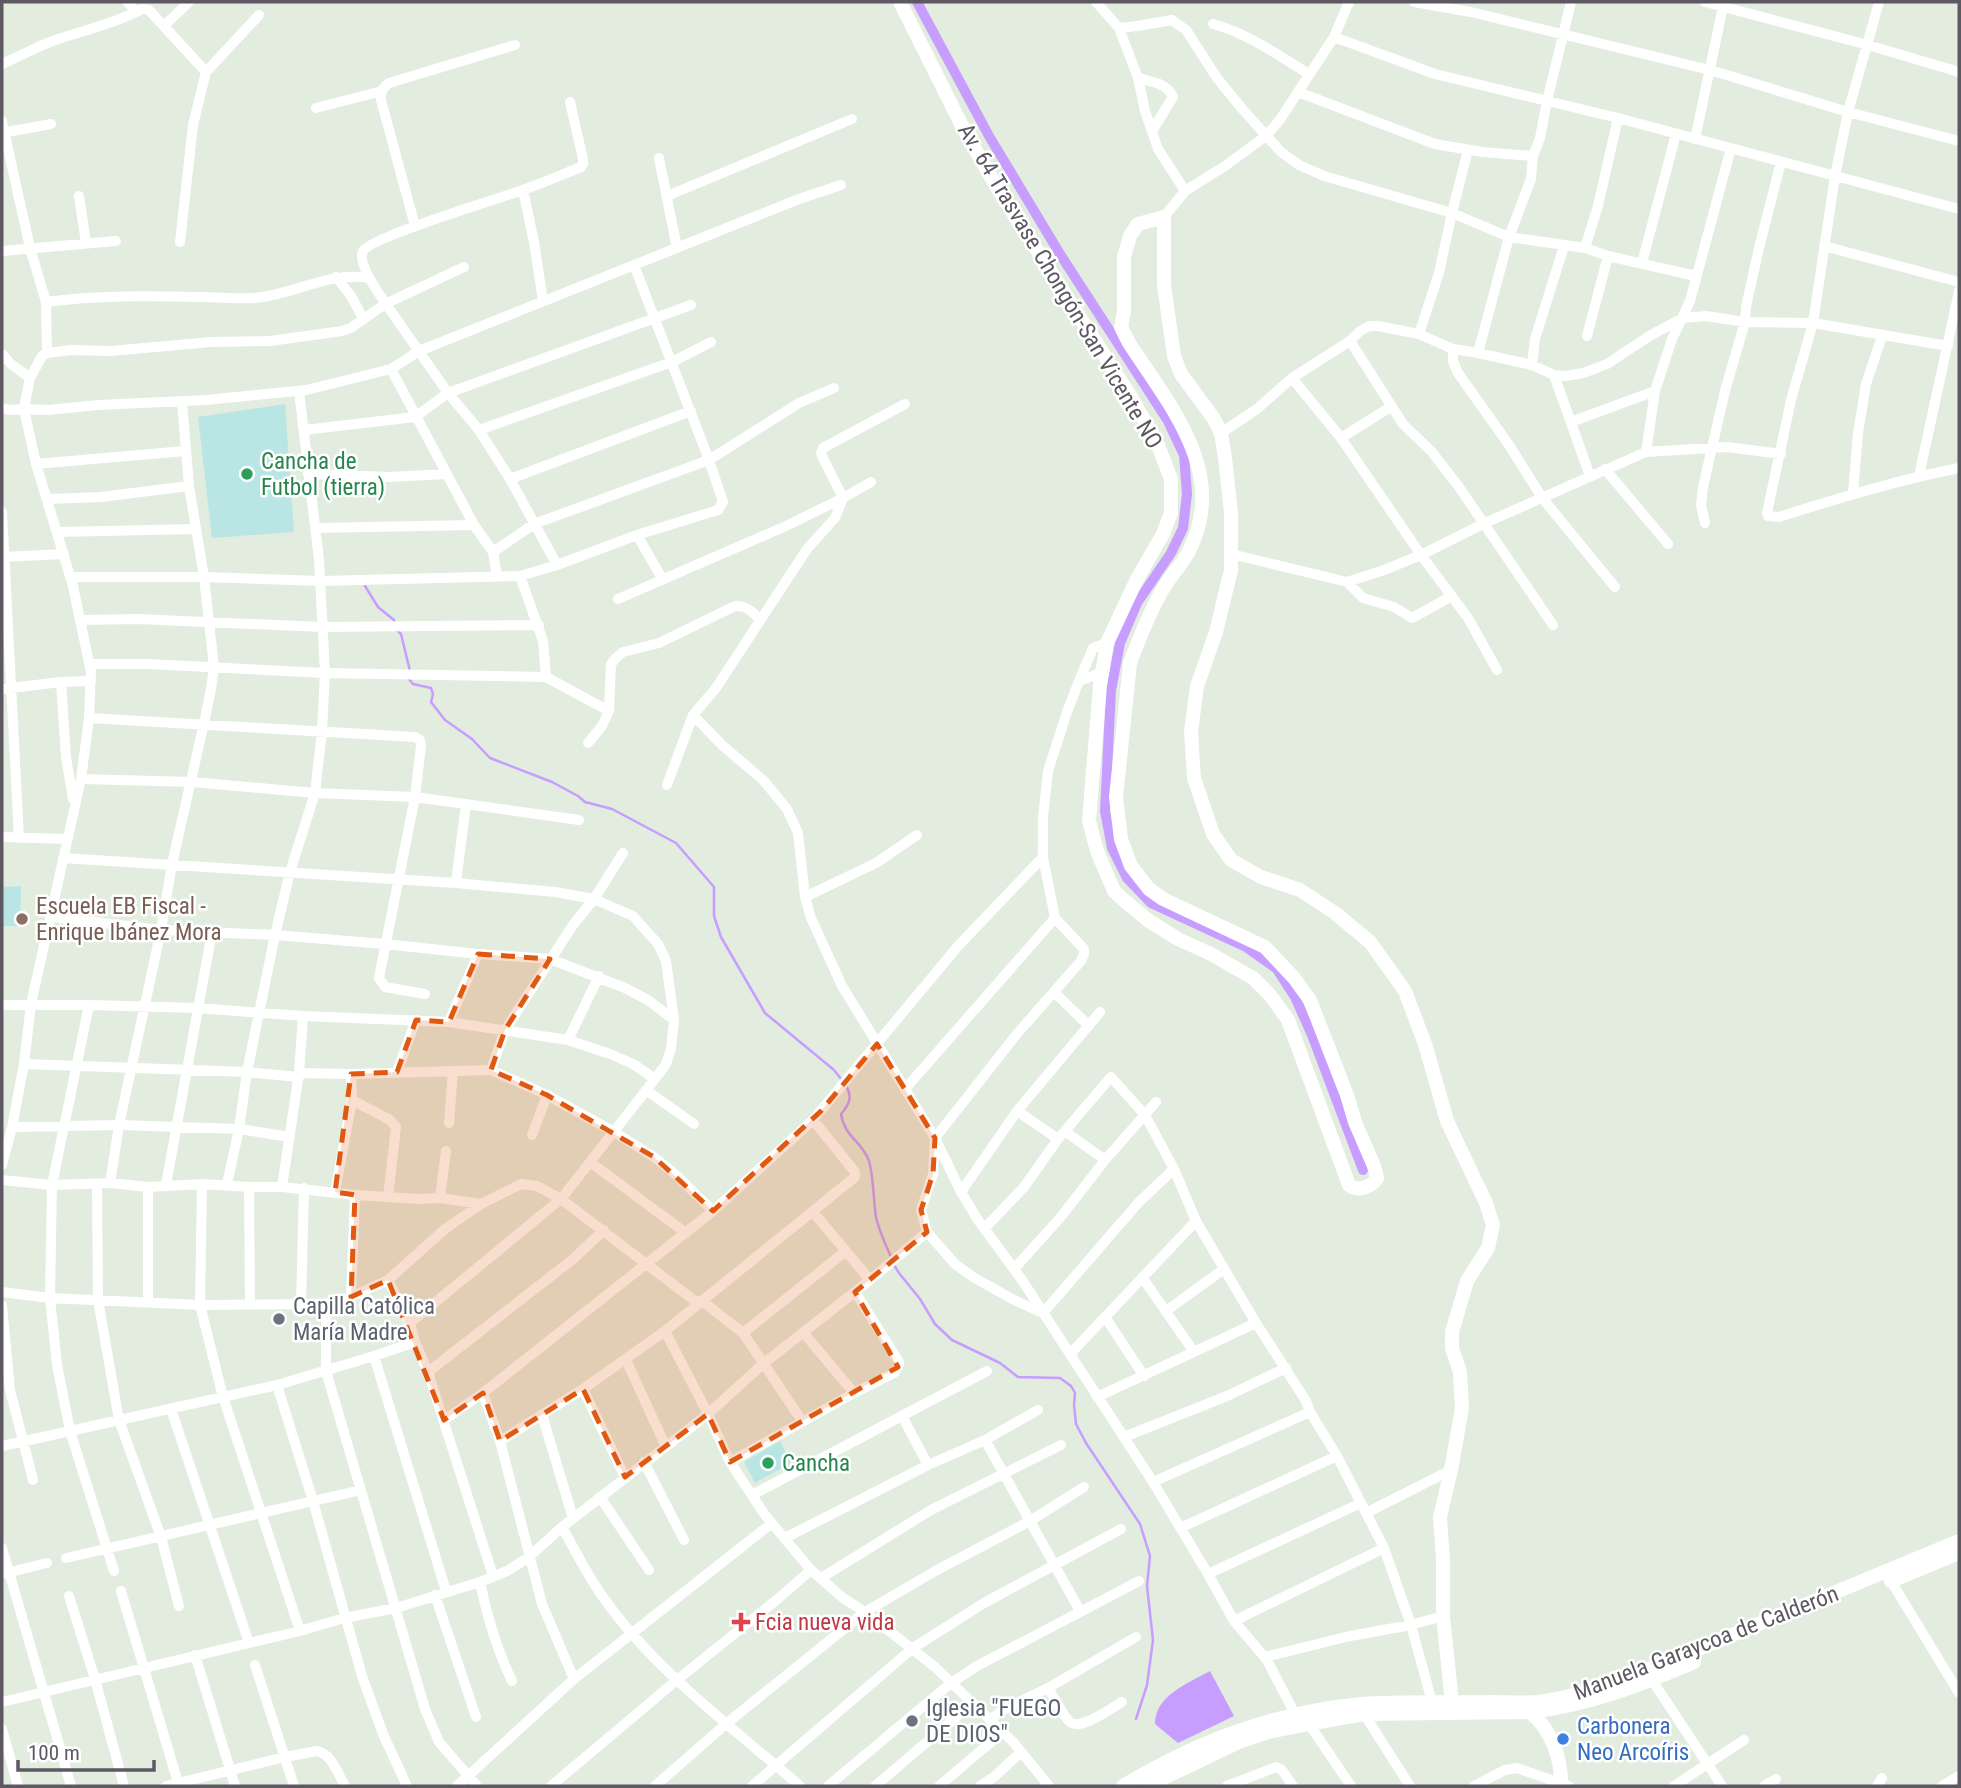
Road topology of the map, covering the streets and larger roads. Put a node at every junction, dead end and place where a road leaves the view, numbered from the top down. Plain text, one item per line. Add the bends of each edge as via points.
1 (127, 2) edge
2 (189, 2) edge
3 (900, 2) edge
4 (1096, 2) edge
5 (1349, 2) edge
6 (1414, 2) edge
7 (1571, 2) edge
8 (1705, 2) edge
9 (1879, 2) edge
10 (1724, 4) edge
11 (137, 12) junction
12 (258, 15) dead end
13 (1213, 24) dead end
14 (164, 26) junction
15 (1119, 28) junction
16 (1563, 35) junction
17 (1334, 37) junction
18 (515, 45) dead end
19 (1868, 45) junction
20 (2, 65) edge
21 (1710, 69) junction
22 (206, 72) junction
23 (1959, 72) edge
24 (1309, 74) junction
25 (1138, 78) junction
26 (382, 92) junction
27 (1298, 92) junction
28 (1547, 101) junction
29 (570, 102) dead end
30 (316, 108) dead end
31 (1848, 112) junction
32 (1618, 118) junction
33 (852, 119) dead end
34 (2, 121) edge
35 (51, 124) dead end
36 (1152, 131) junction
37 (3, 133) edge
38 (1675, 134) junction
39 (1266, 136) junction
40 (1695, 139) junction
41 (1959, 141) edge
42 (1731, 148) junction
43 (1468, 150) junction
44 (1533, 156) junction
45 (659, 158) dead end
46 (1781, 162) junction
47 (1835, 176) junction
48 (841, 185) dead end
49 (523, 190) junction
50 (1185, 191) junction
51 (79, 196) dead end
52 (667, 196) junction
53 (1959, 209) edge
54 (1452, 213) junction
55 (1164, 217) junction
56 (415, 226) junction
57 (1509, 237) junction
58 (116, 241) dead end
59 (180, 242) dead end
60 (86, 243) junction
61 (1564, 246) junction
62 (1825, 246) junction
63 (30, 248) junction
64 (677, 248) junction
65 (1585, 248) junction
66 (2, 251) edge
67 (1608, 257) junction
68 (1642, 263) junction
69 (634, 265) junction
70 (464, 267) dead end
71 (1696, 276) junction
72 (337, 277) junction
73 (369, 278) junction
74 (1959, 282) edge
75 (1959, 291) edge
76 (543, 301) junction
77 (46, 302) junction
78 (385, 304) junction
79 (691, 305) dead end
80 (654, 317) junction
81 (363, 318) junction
82 (1683, 318) junction
83 (1745, 322) junction
84 (1812, 323) junction
85 (1419, 334) junction
86 (1587, 336) dead end
87 (1882, 336) junction
88 (1350, 341) junction
89 (711, 342) dead end
90 (1948, 346) junction
91 (1453, 349) junction
92 (419, 351) junction
93 (47, 353) junction
94 (1478, 353) junction
95 (2, 354) edge
96 (672, 362) junction
97 (1532, 365) junction
98 (391, 369) junction
99 (1554, 375) junction
100 (30, 378) junction
101 (1292, 378) junction
102 (834, 388) dead end
103 (299, 391) junction
104 (1655, 391) junction
105 (448, 393) junction
106 (182, 401) junction
107 (905, 404) dead end
108 (1392, 406) junction
109 (2, 408) edge
110 (24, 409) junction
111 (691, 411) junction
112 (415, 418) junction
113 (1571, 422) junction
114 (304, 430) junction
115 (479, 430) junction
116 (1220, 433) junction
117 (1341, 438) junction
118 (1712, 447) junction
119 (185, 452) junction
120 (1646, 452) junction
121 (1781, 454) junction
122 (709, 460) junction
123 (36, 464) junction
124 (1959, 468) edge
125 (1605, 469) junction
126 (308, 474) junction
127 (447, 474) junction
128 (1590, 476) junction
129 (1919, 476) junction
130 (510, 479) junction
131 (871, 482) dead end
132 (189, 486) junction
133 (1853, 493) junction
134 (843, 498) junction
135 (47, 499) junction
136 (1543, 499) junction
137 (2, 512) edge
138 (1485, 523) junction
139 (1705, 523) dead end
140 (534, 524) junction
141 (474, 525) junction
142 (316, 528) junction
143 (196, 529) junction
144 (57, 533) junction
145 (637, 536) junction
146 (1668, 544) dead end
147 (493, 552) junction
148 (64, 554) junction
149 (1231, 554) junction
150 (1421, 555) junction
151 (3, 557) edge
152 (557, 565) junction
153 (497, 576) junction
154 (520, 576) junction
155 (71, 577) junction
156 (204, 577) junction
157 (663, 580) junction
158 (320, 581) junction
159 (1347, 582) junction
160 (1615, 587) dead end
161 (1452, 596) junction
162 (618, 599) dead end
163 (80, 620) junction
164 (760, 620) junction
165 (210, 622) junction
166 (539, 625) junction
167 (1553, 625) dead end
168 (322, 627) junction
169 (1107, 643) junction
170 (89, 664) junction
171 (214, 667) junction
172 (1497, 670) dead end
173 (325, 673) junction
174 (1101, 673) junction
175 (546, 677) junction
176 (91, 681) junction
177 (1079, 681) junction
178 (61, 682) junction
179 (6, 688) edge
180 (609, 711) junction
181 (693, 715) junction
182 (89, 718) junction
183 (204, 723) junction
184 (322, 730) junction
185 (588, 743) dead end
186 (80, 779) junction
187 (192, 782) junction
188 (667, 785) dead end
189 (315, 793) junction
190 (415, 797) junction
191 (74, 804) junction
192 (466, 804) junction
193 (579, 820) dead end
194 (916, 835) dead end
195 (2, 837) edge
196 (19, 838) junction
197 (67, 839) junction
198 (623, 853) dead end
199 (1043, 857) junction
200 (63, 858) junction
201 (172, 864) junction
202 (290, 873) junction
203 (398, 880) junction
204 (456, 883) junction
205 (805, 897) junction
206 (594, 899) junction
207 (51, 917) junction
208 (1055, 918) junction
209 (161, 930) junction
210 (212, 932) junction
211 (275, 935) junction
212 (385, 944) junction
213 (478, 954) junction
214 (550, 959) junction
215 (599, 976) junction
216 (1054, 992) junction
217 (425, 994) dead end
218 (31, 1004) junction
219 (2, 1005) edge
220 (89, 1005) junction
221 (144, 1007) junction
222 (197, 1008) junction
223 (260, 1012) junction
224 (1100, 1012) dead end
225 (303, 1016) junction
226 (416, 1020) junction
227 (674, 1020) junction
228 (449, 1022) junction
229 (1089, 1026) junction
230 (505, 1030) junction
231 (568, 1040) junction
232 (877, 1044) junction
233 (24, 1064) junction
234 (76, 1067) junction
235 (132, 1069) junction
236 (187, 1070) junction
237 (491, 1070) junction
238 (453, 1071) junction
239 (247, 1072) junction
240 (397, 1072) junction
241 (351, 1074) junction
242 (299, 1075) junction
243 (655, 1079) junction
244 (905, 1089) junction
245 (646, 1090) junction
246 (547, 1095) junction
247 (352, 1100) junction
248 (1156, 1102) dead end
249 (1017, 1111) junction
250 (1145, 1115) junction
251 (813, 1120) junction
252 (449, 1122) dead end
253 (695, 1124) dead end
254 (119, 1125) junction
255 (12, 1127) junction
256 (176, 1127) junction
257 (64, 1128) junction
258 (239, 1129) junction
259 (614, 1132) junction
260 (532, 1135) dead end
261 (1062, 1135) junction
262 (290, 1137) junction
263 (935, 1138) junction
264 (5, 1143) edge
265 (446, 1151) dead end
266 (1105, 1160) junction
267 (590, 1162) junction
268 (2, 1165) edge
269 (1174, 1169) junction
270 (2, 1180) edge
271 (110, 1183) junction
272 (97, 1184) junction
273 (202, 1184) junction
274 (227, 1184) junction
275 (52, 1185) junction
276 (166, 1185) junction
277 (282, 1186) junction
278 (148, 1187) junction
279 (249, 1187) junction
280 (304, 1188) junction
281 (335, 1192) junction
282 (961, 1192) junction
283 (355, 1195) junction
284 (388, 1197) junction
285 (440, 1198) junction
286 (561, 1199) junction
287 (481, 1204) junction
288 (713, 1211) junction
289 (813, 1212) junction
290 (1196, 1221) junction
291 (985, 1228) junction
292 (604, 1230) junction
293 (927, 1232) junction
294 (686, 1233) junction
295 (846, 1251) junction
296 (646, 1264) junction
297 (1014, 1269) junction
298 (1224, 1269) junction
299 (1142, 1277) junction
300 (388, 1280) junction
301 (870, 1280) junction
302 (2, 1292) edge
303 (855, 1292) junction
304 (51, 1297) junction
305 (351, 1297) junction
306 (98, 1300) junction
307 (148, 1301) junction
308 (702, 1301) junction
309 (326, 1304) junction
310 (2, 1305) edge
311 (200, 1305) junction
312 (250, 1305) junction
313 (301, 1305) junction
314 (1166, 1311) junction
315 (1043, 1313) junction
316 (1105, 1317) junction
317 (410, 1323) junction
318 (1256, 1323) junction
319 (665, 1331) junction
320 (803, 1332) junction
321 (743, 1333) junction
322 (415, 1342) junction
323 (1194, 1352) junction
324 (1070, 1354) junction
325 (374, 1356) junction
326 (626, 1360) junction
327 (764, 1364) junction
328 (1286, 1368) junction
329 (326, 1371) junction
330 (987, 1371) dead end
331 (428, 1372) junction
332 (1144, 1376) junction
333 (277, 1385) junction
334 (583, 1389) junction
335 (483, 1393) junction
336 (854, 1393) junction
337 (223, 1397) junction
338 (1097, 1397) junction
339 (171, 1409) junction
340 (1038, 1410) dead end
341 (1310, 1412) junction
342 (708, 1414) junction
343 (542, 1415) junction
344 (902, 1416) junction
345 (120, 1420) junction
346 (444, 1420) junction
347 (802, 1421) junction
348 (70, 1430) junction
349 (1124, 1437) junction
350 (985, 1440) junction
351 (500, 1441) junction
352 (22, 1443) junction
353 (1061, 1445) dead end
354 (2, 1446) edge
355 (666, 1447) junction
356 (1337, 1456) junction
357 (644, 1462) junction
358 (730, 1462) junction
359 (928, 1465) junction
360 (1451, 1470) junction
361 (1003, 1474) junction
362 (625, 1477) junction
363 (33, 1480) dead end
364 (1153, 1482) junction
365 (1084, 1487) dead end
366 (361, 1490) junction
367 (752, 1495) junction
368 (600, 1497) junction
369 (313, 1501) junction
370 (1361, 1503) junction
371 (262, 1513) junction
372 (1366, 1513) junction
373 (573, 1518) junction
374 (1030, 1521) junction
375 (772, 1523) junction
376 (210, 1525) junction
377 (562, 1527) junction
378 (1180, 1528) junction
379 (1121, 1529) dead end
380 (161, 1536) junction
381 (785, 1538) junction
382 (684, 1540) dead end
383 (1959, 1541) edge
384 (2, 1548) edge
385 (1384, 1548) junction
386 (107, 1549) junction
387 (1959, 1553) edge
388 (529, 1557) junction
389 (66, 1558) dead end
390 (47, 1563) dead end
391 (1054, 1564) junction
392 (649, 1570) dead end
393 (811, 1570) junction
394 (114, 1571) dead end
395 (5, 1573) edge
396 (1208, 1574) junction
397 (493, 1576) junction
398 (821, 1578) junction
399 (1139, 1581) dead end
400 (1891, 1581) junction
401 (480, 1582) junction
402 (121, 1591) dead end
403 (446, 1591) junction
404 (435, 1595) junction
405 (69, 1596) dead end
406 (178, 1606) dead end
407 (396, 1608) junction
408 (1080, 1611) junction
409 (865, 1612) junction
410 (1443, 1616) junction
411 (344, 1618) junction
412 (1234, 1621) junction
413 (1411, 1625) junction
414 (300, 1631) junction
415 (633, 1634) junction
416 (1136, 1637) dead end
417 (249, 1643) junction
418 (913, 1648) junction
419 (199, 1654) junction
420 (1265, 1657) junction
421 (255, 1665) dead end
422 (144, 1668) junction
423 (95, 1679) junction
424 (574, 1679) junction
425 (677, 1680) junction
426 (1652, 1680) junction
427 (512, 1681) dead end
428 (951, 1683) junction
429 (1048, 1688) junction
430 (44, 1691) junction
431 (1959, 1693) edge
432 (2, 1702) edge
433 (1122, 1702) dead end
434 (1432, 1702) junction
435 (972, 1703) junction
436 (1452, 1703) junction
437 (1554, 1709) junction
438 (1530, 1712) junction
439 (1295, 1714) junction
440 (1364, 1714) junction
441 (476, 1717) dead end
442 (991, 1719) junction
443 (727, 1723) junction
444 (1309, 1724) junction
445 (2, 1729) edge
446 (1003, 1732) junction
447 (1549, 1735) junction
448 (1744, 1740) dead end
449 (1022, 1753) junction
450 (285, 1757) junction
451 (1707, 1764) junction
452 (775, 1765) junction
453 (230, 1770) junction
454 (467, 1775) junction
455 (1959, 1776) edge
456 (1776, 1779) dead end
457 (178, 1784) edge
458 (406, 1784) dead end
459 (1564, 1785) edge
460 (18, 1786) edge
461 (71, 1786) edge
462 (124, 1786) edge
463 (166, 1786) edge
464 (235, 1786) edge
465 (294, 1786) edge
466 (345, 1786) edge
467 (457, 1786) edge
468 (477, 1786) edge
469 (551, 1786) edge
470 (655, 1786) edge
471 (752, 1786) edge
472 (800, 1786) edge
473 (828, 1786) edge
474 (875, 1786) edge
475 (939, 1786) edge
476 (980, 1786) edge
477 (1049, 1786) edge
478 (1123, 1786) edge
479 (1147, 1786) edge
480 (1227, 1786) edge
481 (1293, 1786) edge
482 (1351, 1786) edge
483 (1410, 1786) edge
484 (1474, 1786) edge
485 (1674, 1786) edge
486 (1722, 1786) edge
487 (1764, 1786) edge
488 (1942, 1786) edge

1 - 11 street
2 - 14 street
3 - 169 street, Av. 64 Trasvase Chongón-San Vicente NO via 963,128 1131,397 1171,479 1171,513 1163,534
4 - 15 street
5 - 17 street
6 - 16 street
7 - 16 street
8 - 10 street
9 - 19 street
10 - 19 street
10 - 21 street
11 - 14 street via 149,10
11 - 20 street
12 - 22 street
13 - 24 street via 1244,35
14 - 22 street
15 - 25 street
15 - 39 street via 1166,20 1178,24
16 - 21 street
16 - 28 street
17 - 24 street
17 - 28 street via 1435,74
18 - 26 street via 389,83
19 - 23 street
19 - 31 street
21 - 31 street
21 - 40 street
22 - 59 street via 194,125
24 - 27 street
25 - 36 street
25 - 36 street via 1162,85 1173,97
26 - 30 street
26 - 56 street
27 - 39 street
27 - 43 street via 1435,144
28 - 32 street
28 - 44 street
29 - 49 street via 583,164
31 - 41 street
31 - 47 street
32 - 38 street
32 - 65 street
33 - 52 street
34 - 37 street
35 - 37 street
36 - 50 street
37 - 63 street
38 - 40 street
38 - 68 street
39 - 50 street
39 - 54 street via 1299,165 1324,176
40 - 42 street
42 - 46 street
42 - 71 street
43 - 44 street
43 - 54 street
44 - 57 street via 1531,179
45 - 52 street
46 - 47 street
46 - 83 street
47 - 53 street
47 - 62 street
48 - 64 street
49 - 56 street
49 - 76 street
50 - 55 street
51 - 60 street
52 - 64 street
54 - 57 street
54 - 85 street
55 - 116 street via 1164,285 1174,356
55 - 174 street, Av. 64 Trasvase Chongón-San Vicente NO via 1138,224 1130,236 1124,257 1121,327 1186,432 1197,457 1204,496 1200,524 1188,553 1165,585 1130,663 1115,797 1121,839 1131,866 1149,889 1265,947 1294,978 1310,1000 1330,1050 1374,1166 1374,1182 1359,1189 1349,1185 1288,1020 1270,995 1253,978 1149,921 1114,891 1089,821
56 - 73 street via 366,248 362,256
57 - 61 street
57 - 94 street
58 - 60 street
60 - 63 street
61 - 65 street
61 - 97 street via 1535,339
62 - 74 street
62 - 84 street
63 - 66 street
63 - 77 street
64 - 69 street
65 - 67 street
67 - 68 street
67 - 86 street
68 - 71 street
69 - 76 street
69 - 80 street
70 - 78 street
71 - 82 street
72 - 73 street
72 - 77 street via 258,298 80,297
72 - 81 street
73 - 78 street
75 - 90 street
76 - 92 street
77 - 93 street
78 - 81 street
78 - 92 street
79 - 80 street
80 - 96 street
80 - 105 street
81 - 93 street via 342,331 270,341
82 - 83 street
82 - 99 street via 1607,364 1583,373
82 - 104 street
83 - 84 street
83 - 118 street
84 - 87 street
84 - 121 street
85 - 88 street via 1368,326
85 - 91 street
87 - 90 street
87 - 133 street via 1867,384
88 - 101 street
88 - 108 street
89 - 96 street
90 - 129 street
91 - 94 street
91 - 136 street via 1458,373
92 - 98 street
92 - 105 street
93 - 100 street
94 - 97 street
95 - 100 street
96 - 111 street
96 - 115 street
97 - 99 street
98 - 103 street
98 - 112 street
99 - 113 street
100 - 110 street
101 - 116 street via 1256,410
101 - 117 street
102 - 122 street via 799,403
103 - 106 street
103 - 114 street
104 - 113 street
104 - 120 street
105 - 112 street
105 - 115 street
106 - 110 street
106 - 119 street
107 - 134 street via 823,448 821,453
108 - 117 street
108 - 138 street
109 - 110 street
110 - 123 street
111 - 122 street
111 - 130 street
112 - 114 street
112 - 127 street
113 - 128 street
114 - 126 street
115 - 130 street
116 - 149 street via 1231,513
117 - 150 street
118 - 120 street
118 - 121 street
118 - 139 street via 1701,505
119 - 123 street
119 - 132 street
120 - 125 street
121 - 133 street via 1768,516 1779,517
122 - 140 street
122 - 145 street via 723,502 718,510
123 - 135 street
124 - 129 street
125 - 128 street
125 - 146 street
126 - 127 street
126 - 142 street
127 - 141 street
128 - 136 street
129 - 133 street
130 - 140 street
131 - 134 street
132 - 135 street
132 - 143 street
134 - 157 street
134 - 164 street via 835,518 807,549
135 - 144 street
136 - 138 street
136 - 160 street
137 - 151 street
138 - 150 street
138 - 167 street
140 - 147 street
140 - 152 street
141 - 142 street
141 - 147 street
142 - 158 street
143 - 144 street
143 - 156 street
144 - 148 street
145 - 152 street
145 - 157 street
147 - 153 street
148 - 151 street
148 - 155 street
149 - 159 street
149 - 360 street via 1216,632 1197,687 1191,732 1194,778 1213,834 1231,860 1261,877 1300,890 1335,913 1370,943 1405,991 1447,1121 1493,1225 1488,1248 1467,1282 1452,1332 1462,1408
150 - 159 street
150 - 161 street
151 - 179 street
152 - 154 street
153 - 154 street
153 - 158 street
154 - 166 street
155 - 156 street
155 - 163 street
156 - 158 street
156 - 165 street
157 - 162 street
158 - 168 street
159 - 161 street via 1363,598 1412,618
161 - 172 street
163 - 165 street
163 - 170 street
164 - 180 street via 744,606 735,606 659,643 623,652 611,664
164 - 181 street
165 - 168 street
165 - 171 street
166 - 168 street
166 - 175 street
168 - 173 street
169 - 174 street, Av. 64 Trasvase Chongón-San Vicente NO
169 - 177 street via 1093,648
170 - 171 street
170 - 176 street
171 - 173 street
171 - 183 street
173 - 175 street
173 - 184 street
174 - 177 street
175 - 180 street
176 - 178 street
176 - 182 street
177 - 199 street via 1048,771
178 - 179 street
178 - 191 street
179 - 196 street
180 - 185 street
181 - 188 street
181 - 205 street via 764,781 787,809 798,833
182 - 183 street
182 - 186 street
183 - 184 street
183 - 187 street
184 - 189 street
184 - 190 street via 420,740
186 - 187 street
186 - 191 street
187 - 189 street
187 - 201 street
189 - 190 street
189 - 202 street
190 - 192 street
190 - 203 street
191 - 197 street
192 - 193 street
192 - 204 street
194 - 205 street via 876,863
195 - 196 street
196 - 197 street
197 - 200 street
198 - 206 street
199 - 208 street
199 - 232 street via 959,945
200 - 201 street
200 - 207 street
201 - 202 street
201 - 209 street
202 - 203 street
202 - 211 street
203 - 204 street
203 - 212 street
204 - 206 street
205 - 232 street via 842,986
206 - 214 street
206 - 227 street via 633,916 658,944 666,961
207 - 209 street
207 - 218 street
208 - 216 street via 1084,954
208 - 244 street
209 - 210 street
209 - 221 street
210 - 211 street
210 - 222 street
211 - 212 street
211 - 223 street
212 - 213 street
212 - 217 street via 379,978 382,985
213 - 214 street
213 - 228 street
214 - 215 street
214 - 230 street
215 - 227 street via 648,1000
215 - 231 street
216 - 229 street
216 - 263 street
218 - 219 street
218 - 220 street
218 - 233 street
220 - 221 street
220 - 234 street
221 - 222 street
221 - 235 street
222 - 223 street
222 - 236 street
223 - 225 street
223 - 239 street
224 - 229 street
225 - 226 street
225 - 242 street
226 - 228 street
226 - 240 street
227 - 243 street via 671,1049
228 - 230 street
229 - 249 street
230 - 231 street
230 - 237 street
231 - 243 street via 610,1054
232 - 244 street
232 - 251 street
233 - 234 street
233 - 255 street
234 - 235 street
234 - 257 street
235 - 236 street
235 - 254 street
236 - 239 street
236 - 256 street
237 - 238 street
237 - 246 street
238 - 240 street
238 - 252 street
239 - 242 street
239 - 258 street
240 - 241 street
241 - 242 street
241 - 247 street
242 - 262 street
243 - 245 street
244 - 263 street
245 - 253 street
245 - 259 street
246 - 259 street
246 - 260 street
247 - 281 street
247 - 284 street via 396,1127
248 - 250 street
249 - 261 street
249 - 282 street
250 - 261 street via 1111,1077
250 - 266 street
250 - 269 street
251 - 288 street
251 - 289 street via 856,1174
254 - 256 street
254 - 257 street
254 - 271 street
255 - 257 street
255 - 264 street
256 - 258 street
256 - 276 street
257 - 275 street
258 - 262 street
258 - 274 street
259 - 267 street
259 - 288 street via 654,1157
261 - 266 street
261 - 291 street via 1024,1187
262 - 277 street
263 - 282 street
263 - 293 street via 933,1174 921,1210
264 - 268 street
265 - 285 street
266 - 297 street
267 - 286 street
267 - 294 street
269 - 290 street
269 - 315 street via 1139,1202
270 - 275 street
271 - 272 street
271 - 278 street
272 - 275 street
272 - 306 street
273 - 274 street
273 - 276 street
273 - 311 street
274 - 279 street
275 - 304 street
276 - 278 street
277 - 279 street
277 - 280 street
278 - 307 street
279 - 312 street
280 - 281 street
280 - 313 street
281 - 283 street
282 - 291 street
283 - 284 street
283 - 305 street
284 - 285 street
285 - 287 street
286 - 287 street via 537,1186 521,1184
286 - 292 street
286 - 317 street
287 - 300 street
288 - 294 street
289 - 295 street
289 - 308 street
290 - 298 street
290 - 299 street
291 - 297 street
292 - 296 street
292 - 331 street
293 - 301 street
293 - 315 street via 973,1277
294 - 296 street
295 - 301 street
295 - 321 street
296 - 308 street via 695,1301
296 - 335 street
297 - 315 street
298 - 314 street
298 - 318 street
299 - 314 street
299 - 316 street
300 - 305 street
300 - 317 street
301 - 303 street
302 - 304 street
303 - 320 street
303 - 336 street via 899,1362 894,1373
304 - 306 street
304 - 348 street via 57,1365
305 - 309 street
306 - 307 street
306 - 345 street
307 - 311 street
308 - 319 street
308 - 321 street
309 - 313 street
309 - 329 street
310 - 352 street via 10,1390
311 - 312 street
311 - 337 street
312 - 313 street
314 - 323 street
315 - 324 street
316 - 324 street
316 - 332 street
317 - 322 street
318 - 323 street
318 - 328 street
319 - 326 street
319 - 342 street
320 - 327 street
320 - 336 street
321 - 327 street
322 - 325 street
322 - 331 street
323 - 332 street
324 - 338 street
325 - 329 street
325 - 403 street
326 - 334 street
326 - 355 street
327 - 342 street
327 - 347 street
328 - 341 street
328 - 349 street
329 - 333 street
329 - 366 street
330 - 344 street
331 - 346 street
332 - 338 street
333 - 337 street
333 - 369 street
334 - 343 street
334 - 362 street
335 - 346 street
335 - 351 street
336 - 347 street
337 - 339 street
337 - 371 street
338 - 349 street
339 - 345 street
339 - 376 street
340 - 350 street
341 - 356 street
341 - 364 street
342 - 355 street
342 - 358 street
343 - 351 street
343 - 373 street
344 - 359 street
344 - 367 street
345 - 348 street
345 - 380 street
346 - 397 street
347 - 358 street
348 - 352 street
348 - 386 street
349 - 364 street
350 - 359 street
350 - 361 street
351 - 388 street
352 - 354 street
352 - 363 street
353 - 361 street
355 - 357 street
356 - 370 street
356 - 378 street
357 - 362 street
357 - 382 street
358 - 367 street
359 - 381 street
360 - 372 street
360 - 410 street via 1440,1517
361 - 374 street
361 - 398 street via 931,1510
362 - 368 street
364 - 378 street
365 - 374 street
366 - 369 street
366 - 407 street
367 - 375 street
368 - 373 street
368 - 392 street
369 - 371 street
369 - 411 street
370 - 372 street
370 - 396 street
371 - 376 street
371 - 414 street
372 - 385 street
373 - 377 street
374 - 391 street
374 - 409 street
375 - 381 street
375 - 415 street
376 - 380 street
376 - 417 street
377 - 388 street
377 - 415 street via 603,1597
378 - 396 street
379 - 391 street
380 - 386 street
380 - 406 street
381 - 393 street
383 - 436 street, Manuela Garaycoa de Calderón via 1616,1682 1537,1702
384 - 395 street
385 - 412 street
385 - 413 street
386 - 389 street
386 - 394 street
387 - 400 street, Manuela Garaycoa de Calderón
388 - 397 street
388 - 424 street via 542,1604
390 - 395 street
391 - 408 street
391 - 418 street
393 - 398 street
393 - 425 street
395 - 430 street
396 - 412 street
397 - 401 street
398 - 409 street
399 - 408 street
400 - 426 street, Manuela Garaycoa de Calderón
400 - 431 street
401 - 403 street
401 - 427 street via 485,1609
402 - 422 street
403 - 404 street
404 - 407 street
404 - 441 street
405 - 423 street
407 - 411 street
407 - 454 street via 432,1727
408 - 428 street
409 - 418 street
409 - 443 street
410 - 413 street
410 - 436 street
411 - 414 street
411 - 458 street via 383,1734
412 - 420 street
413 - 420 street
413 - 434 street
414 - 417 street
415 - 424 street
415 - 425 street
416 - 429 street
417 - 419 street
418 - 428 street
418 - 452 street
419 - 422 street
419 - 453 street
420 - 439 street
421 - 450 street
422 - 423 street
422 - 457 street
423 - 430 street
423 - 462 street
424 - 454 street
425 - 443 street
425 - 469 street
426 - 437 street, Manuela Garaycoa de Calderón
426 - 451 street
428 - 435 street
428 - 473 street
429 - 433 street via 1070,1722 1077,1725
429 - 442 street
430 - 432 street
430 - 461 street
434 - 436 street, Manuela Garaycoa de Calderón
434 - 439 street, Manuela Garaycoa de Calderón via 1361,1704
435 - 442 street
435 - 474 street
437 - 438 street, Manuela Garaycoa de Calderón
437 - 447 street
438 - 440 street, Manuela Garaycoa de Calderón
438 - 447 street
439 - 478 street, Manuela Garaycoa de Calderón via 1226,1735
440 - 444 street, Manuela Garaycoa de Calderón
440 - 483 street
442 - 446 street
443 - 452 street
443 - 470 street
444 - 479 street, Manuela Garaycoa de Calderón via 1241,1741
444 - 482 street
445 - 460 street
446 - 449 street
446 - 475 street
447 - 459 street
448 - 451 street
449 - 476 street
449 - 477 street
450 - 453 street
450 - 465 street
450 - 466 street via 323,1752
451 - 485 street
451 - 486 street
452 - 471 street
452 - 472 street
453 - 457 street
453 - 464 street
454 - 467 street
454 - 468 street
455 - 488 street
456 - 487 street
457 - 463 street
459 - 484 street via 1517,1769
480 - 481 street via 1276,1767

